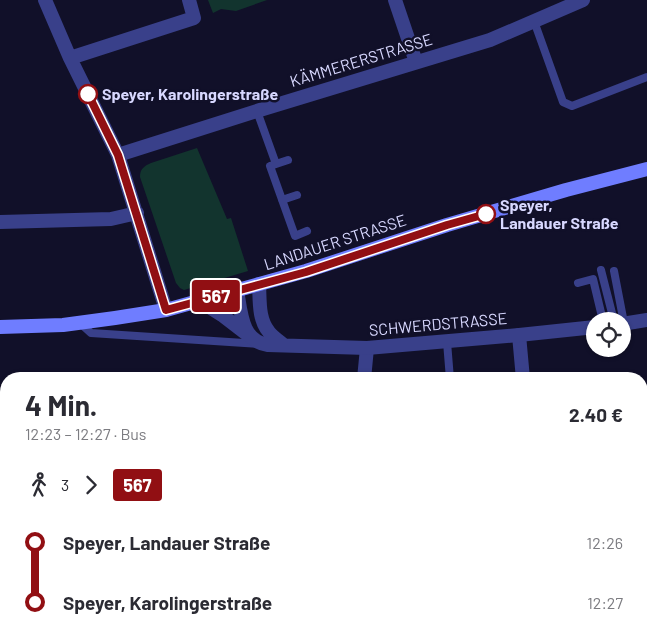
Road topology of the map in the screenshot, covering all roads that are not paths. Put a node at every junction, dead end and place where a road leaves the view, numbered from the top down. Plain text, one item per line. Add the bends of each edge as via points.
1 (45, 0) edge
2 (189, 0) edge
3 (395, 0) edge
4 (579, 1) edge
5 (534, 21) junction
6 (70, 58) junction
7 (416, 62) junction
8 (647, 77) edge
9 (257, 111) junction
10 (118, 155) junction
11 (288, 160) dead end
12 (276, 164) junction
13 (647, 169) edge
14 (297, 195) dead end
15 (282, 200) junction
16 (136, 213) junction
17 (0, 222) edge
18 (307, 232) dead end
19 (601, 270) dead end
20 (614, 272) dead end
21 (578, 283) dead end
22 (259, 284) junction
23 (237, 290) junction
24 (200, 301) junction
25 (166, 310) junction
26 (601, 312) edge
27 (616, 312) edge
28 (619, 312) edge
29 (647, 320) edge
30 (631, 322) edge
31 (80, 323) junction
32 (0, 327) edge
33 (586, 328) edge
34 (520, 335) junction
35 (249, 336) junction
36 (447, 342) junction
37 (261, 344) junction
38 (284, 345) junction
39 (367, 348) junction
40 (365, 372) edge
41 (449, 372) edge
42 (523, 372) edge

1 - 6 street
2 - 6 street via 194,18
3 - 7 street
4 - 5 street, KÄMMERERSTRASSE
5 - 7 street, KÄMMERERSTRASSE via 490,40
5 - 8 lane via 563,102 572,106
6 - 10 street
7 - 9 street, KÄMMERERSTRASSE
9 - 10 street, KÄMMERERSTRASSE
9 - 12 lane
10 - 16 street
11 - 12 lane
12 - 15 lane via 270,166
13 - 22 main road, LANDAUER STRASSE via 447,225 306,272
14 - 15 lane
15 - 18 lane via 295,236
16 - 17 street via 111,219
16 - 25 street
19 - 27 lane
20 - 28 lane
21 - 26 lane via 593,280
22 - 23 main road, LANDAUER STRASSE
22 - 38 street via 263,323
23 - 24 main road, LANDAUER STRASSE
23 - 35 street
24 - 25 main road, LANDAUER STRASSE
24 - 35 street
25 - 31 main road, LANDAUER STRASSE
29 - 30 street
31 - 32 main road, LANDAUER STRASSE
31 - 37 lane, SCHWERDSTRASSE via 91,332
33 - 34 street, SCHWERDSTRASSE
34 - 36 street, SCHWERDSTRASSE
34 - 42 street
35 - 37 street
36 - 39 street, SCHWERDSTRASSE
36 - 41 lane
37 - 38 street, SCHWERDSTRASSE
38 - 39 street, SCHWERDSTRASSE
39 - 40 street

